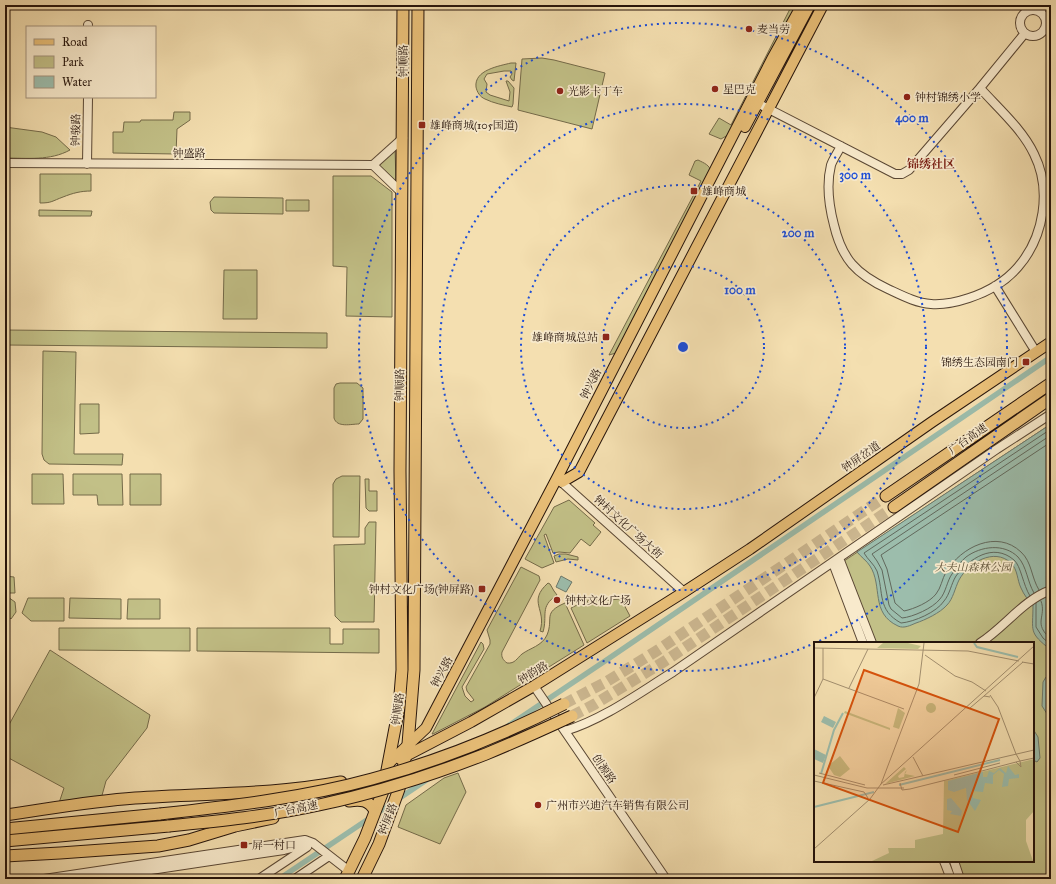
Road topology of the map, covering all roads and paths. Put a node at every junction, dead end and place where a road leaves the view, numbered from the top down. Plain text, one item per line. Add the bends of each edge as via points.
1 (403, 5) edge
2 (418, 5) edge
3 (802, 5) edge
4 (810, 5) edge
5 (823, 5) edge
6 (1048, 5) edge
7 (1038, 10) junction
8 (1024, 33) junction
9 (980, 88) junction
10 (88, 98) edge
11 (757, 103) junction
12 (769, 109) junction
13 (403, 138) junction
14 (841, 146) junction
15 (5, 163) edge
16 (87, 164) junction
17 (373, 165) junction
18 (401, 192) junction
19 (995, 286) junction
20 (1051, 342) edge
21 (1036, 352) junction
22 (1051, 382) edge
23 (1051, 398) edge
24 (1051, 414) edge
25 (559, 480) junction
26 (886, 496) tunnel mouth
27 (894, 507) tunnel mouth
28 (400, 546) junction
29 (415, 548) junction
30 (836, 561) junction
31 (1051, 590) edge
32 (684, 592) junction
33 (870, 642) edge
34 (981, 642) edge
35 (536, 689) junction
36 (564, 704) tunnel mouth
37 (572, 716) tunnel mouth
38 (565, 731) junction
39 (408, 744) junction
40 (406, 757) junction
41 (388, 764) junction
42 (403, 769) junction
43 (375, 811) junction
44 (5, 815) edge
45 (5, 830) edge
46 (5, 841) edge
47 (313, 843) junction
48 (327, 854) junction
49 (5, 856) edge
50 (944, 862) edge
51 (954, 862) edge
52 (347, 875) edge
53 (44, 879) edge
54 (91, 879) edge
55 (259, 879) edge
56 (295, 879) edge
57 (362, 879) edge
58 (666, 879) edge
59 (951, 879) edge
60 (960, 879) edge

1 - 13 highway, 钟顺路
2 - 29 highway, 钟顺路
3 - 25 main road, 钟兴路 via 765,72
4 - 11 main road, 钟兴路
5 - 12 main road
6 - 7 street
7 - 8 street via 1030,10 1023,14 1020,22
7 - 8 street via 1046,20 1044,29 1038,35
8 - 9 street
9 - 14 street via 910,170 902,174 895,174
9 - 19 street via 1014,124 1028,144 1039,165 1043,191 1043,214 1032,246 1017,269
10 - 16 street, 钟骏路
11 - 12 street
11 - 25 main road, 钟兴路
12 - 14 street
12 - 25 main road via 579,472
13 - 17 street
13 - 18 highway, 钟顺路
14 - 19 street via 832,164 828,198 844,255 860,272 897,293 931,304 959,301
15 - 16 street, 钟盛路
16 - 17 street, 钟盛路
17 - 18 street
18 - 28 highway, 钟顺路
19 - 21 street
20 - 21 main road, 钟屏岔道
21 - 32 main road, 钟屏岔道
22 - 26 highway, 广台高速
23 - 27 highway, 广台高速
24 - 30 street
25 - 32 street, 钟村文化广场大街
25 - 39 main road, 钟兴路 via 426,728
28 - 29 highway
28 - 41 highway, 钟顺路 via 402,670 399,707
29 - 39 highway, 钟顺路 via 414,670
30 - 33 street
30 - 38 street via 620,705
31 - 34 street via 1036,597
32 - 35 main road, 钟韵路
35 - 38 street, 创源路
35 - 40 main road, 钟韵路
36 - 45 highway, 广台高速, bridge via 462,749 358,783 232,806
37 - 46 highway, 广台高速, bridge via 456,765 390,787 319,805 223,821
38 - 58 street, 创源路
39 - 40 highway, 钟顺路
39 - 41 main road, 钟兴路
40 - 41 main road, 钟韵路
40 - 42 highway, 钟屏路
41 - 42 highway via 396,762
41 - 43 highway, 钟屏路 via 383,791
41 - 44 highway via 375,774 321,785 133,798
42 - 57 highway, 钟屏路 via 399,789 379,844
43 - 49 highway via 365,800 354,800 158,846
43 - 52 highway, 钟屏路
47 - 48 street
47 - 53 street via 305,840
47 - 54 street via 284,850
47 - 55 street
48 - 52 street
48 - 56 street
50 - 59 street
51 - 60 street

